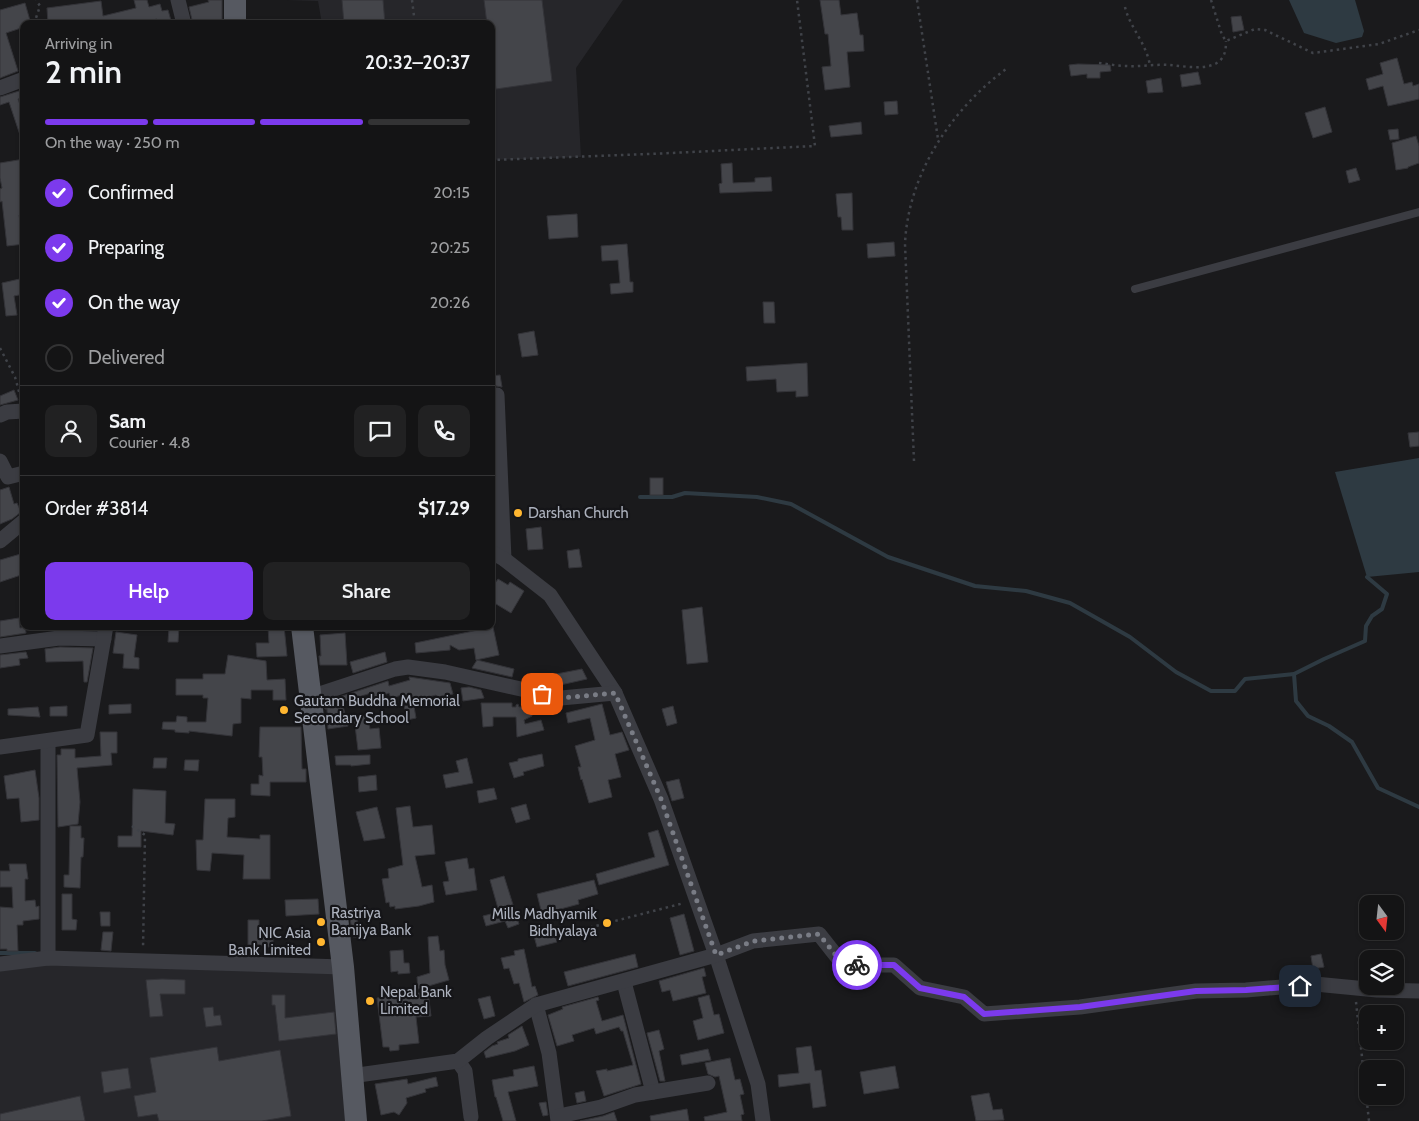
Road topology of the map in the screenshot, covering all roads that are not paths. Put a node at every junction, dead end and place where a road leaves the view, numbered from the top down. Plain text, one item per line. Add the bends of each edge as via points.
1 (178, 0) edge
2 (235, 0) edge
3 (183, 20) edge
4 (235, 20) edge
5 (20, 80) edge
6 (0, 88) edge
7 (1419, 212) edge
8 (1135, 289) dead end
9 (498, 395) dead end
10 (20, 407) edge
11 (0, 415) edge
12 (0, 461) edge
13 (20, 474) edge
14 (20, 524) edge
15 (0, 541) edge
16 (498, 555) edge
17 (302, 630) edge
18 (105, 632) edge
19 (0, 646) edge
20 (615, 693) junction
21 (310, 697) junction
22 (48, 742) junction
23 (0, 748) edge
24 (716, 955) junction
25 (48, 958) junction
26 (0, 964) edge
27 (343, 967) junction
28 (624, 982) junction
29 (1419, 991) edge
30 (536, 1006) junction
31 (458, 1061) junction
32 (351, 1076) junction
33 (708, 1083) dead end
34 (653, 1092) junction
35 (471, 1117) dead end
36 (559, 1118) edge
37 (356, 1121) edge
38 (763, 1121) edge

1 - 3 street
2 - 4 main road
5 - 6 street
7 - 8 lane
9 - 16 street
10 - 11 street
12 - 13 street via 8,477
14 - 15 street
16 - 20 street via 550,595
17 - 21 main road
18 - 19 street
18 - 22 street via 87,735
20 - 21 street via 561,698 408,667
20 - 24 street via 661,799
21 - 27 main road
22 - 23 street
22 - 25 street
24 - 28 street
24 - 29 street via 754,941 819,934 838,958 859,965 894,965 920,988 964,997 984,1014 1080,1007 1196,991 1315,984
24 - 38 street via 758,1084
25 - 26 street
25 - 27 street
27 - 32 main road
28 - 30 street
28 - 34 street
30 - 31 street
30 - 36 street via 549,1053
31 - 32 street
31 - 35 street via 465,1071
32 - 37 main road
33 - 34 street
34 - 36 street

